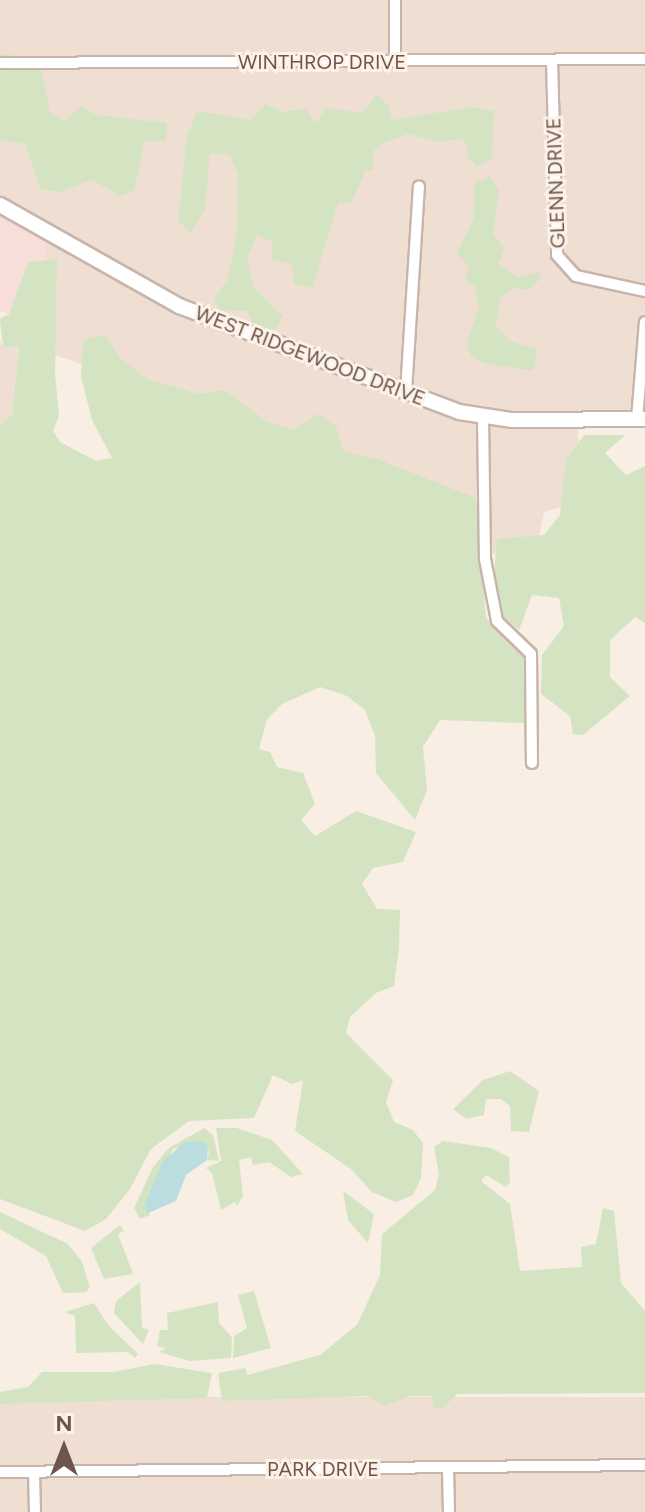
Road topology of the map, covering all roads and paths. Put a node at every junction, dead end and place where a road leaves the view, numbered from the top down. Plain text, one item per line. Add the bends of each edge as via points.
1 (395, 0) edge
2 (645, 59) edge
3 (552, 60) junction
4 (395, 61) junction
5 (0, 63) edge
6 (419, 186) dead end
7 (0, 205) edge
8 (645, 291) edge
9 (645, 322) edge
10 (406, 392) junction
11 (483, 417) junction
12 (641, 419) edge
13 (532, 763) dead end
14 (645, 1465) edge
15 (448, 1468) junction
16 (0, 1472) edge
17 (34, 1472) junction
18 (35, 1512) edge
19 (449, 1512) edge

1 - 4 street
2 - 3 street, WINTHROP DRIVE
3 - 4 street, WINTHROP DRIVE
3 - 8 street, GLENN DRIVE via 557,255 576,276
4 - 5 street, WINTHROP DRIVE
6 - 10 street
7 - 10 street, WEST RIDGEWOOD DRIVE via 165,300
9 - 12 street
10 - 11 street, WEST RIDGEWOOD DRIVE
11 - 12 street, WEST RIDGEWOOD DRIVE
11 - 13 street via 485,559 497,621 531,654
14 - 15 street, PARK DRIVE
15 - 17 street, PARK DRIVE
15 - 19 street
16 - 17 street, PARK DRIVE
17 - 18 street

